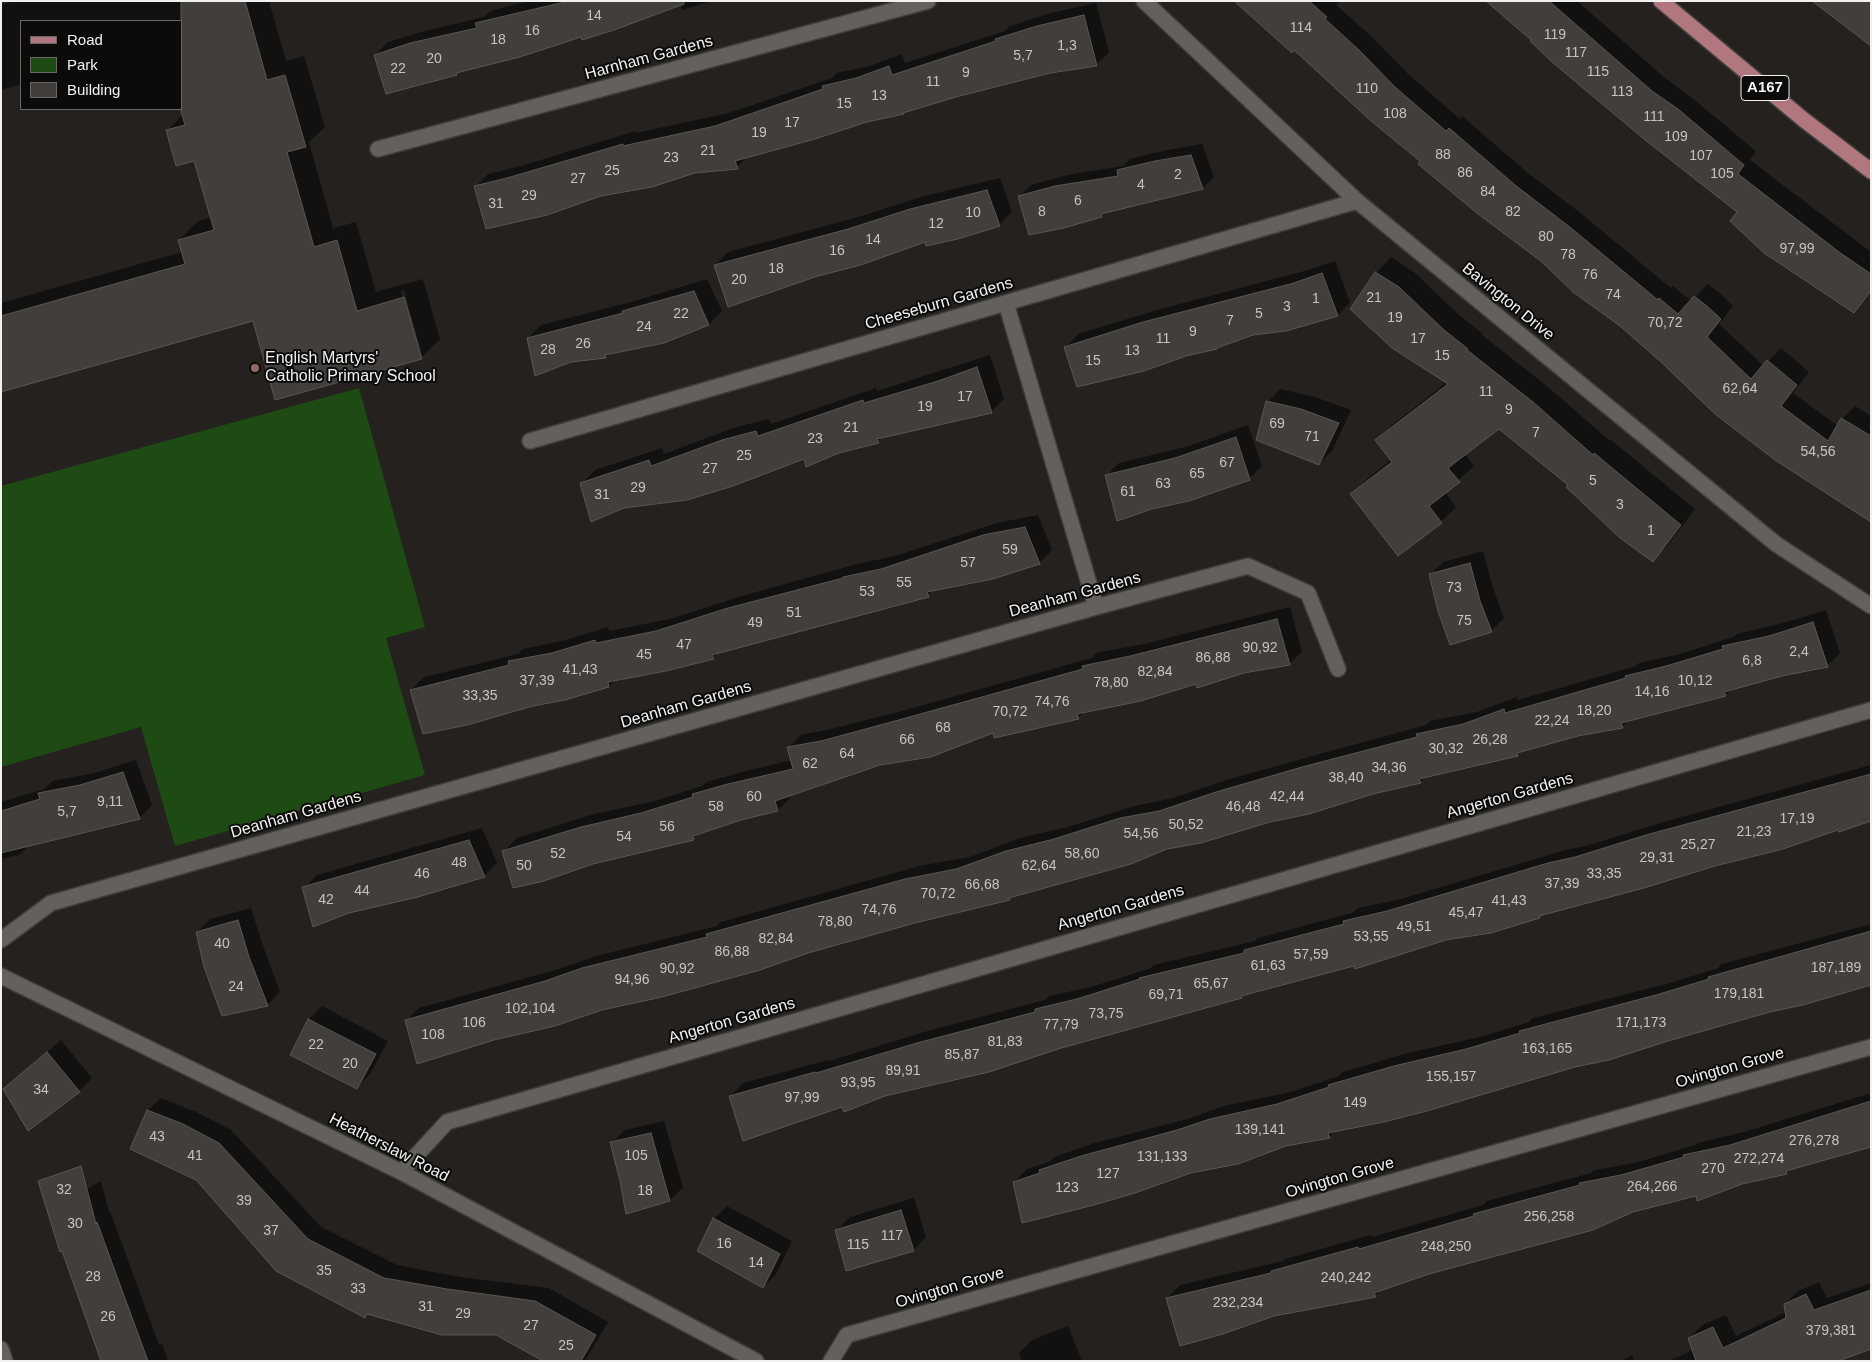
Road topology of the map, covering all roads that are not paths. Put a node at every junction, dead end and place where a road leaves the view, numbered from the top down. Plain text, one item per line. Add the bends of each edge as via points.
1 (928, 1) edge
2 (1144, 1) edge
3 (1661, 1) edge
4 (378, 149) dead end
5 (1871, 171) edge
6 (1358, 201) junction
7 (1006, 302) junction
8 (530, 441) dead end
9 (1871, 606) edge
10 (1096, 607) junction
11 (1338, 669) dead end
12 (1871, 710) edge
13 (1, 940) edge
14 (1, 976) edge
15 (1871, 1047) edge
16 (401, 1172) junction
17 (756, 1361) edge
18 (831, 1361) edge

1 - 4 street, Harnham Gardens
2 - 6 street, Bavington Drive
3 - 5 main road, A167 via 1804,120
6 - 7 street, Cheeseburn Gardens
6 - 9 street, Bavington Drive via 1776,544
7 - 8 street, Cheeseburn Gardens
7 - 10 street
10 - 11 street, Deanham Gardens via 1248,566 1308,593
10 - 13 street, Deanham Gardens via 51,903
12 - 16 street, Angerton Gardens via 447,1122
14 - 16 street, Heatherslaw Road
15 - 18 street, Ovington Grove via 847,1335
16 - 17 street, Heatherslaw Road

